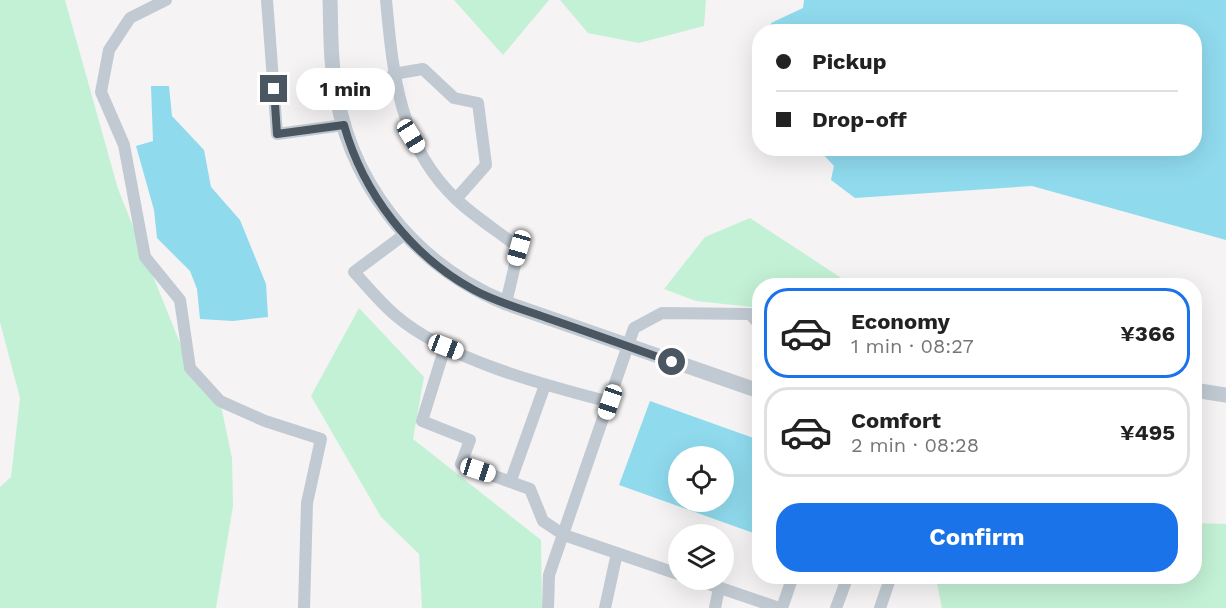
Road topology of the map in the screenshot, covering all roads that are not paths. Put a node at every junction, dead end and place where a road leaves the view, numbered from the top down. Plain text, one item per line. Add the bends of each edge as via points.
1 (166, 0) edge
2 (267, 0) edge
3 (330, 0) edge
4 (386, 0) edge
5 (393, 74) junction
6 (344, 125) junction
7 (456, 199) junction
8 (405, 234) junction
9 (506, 303) junction
10 (752, 316) edge
11 (446, 347) junction
12 (628, 347) junction
13 (545, 385) junction
14 (752, 389) edge
15 (1202, 391) edge
16 (1226, 395) edge
17 (610, 402) junction
18 (511, 480) junction
19 (564, 535) junction
20 (617, 553) junction
21 (668, 571) edge
22 (790, 584) edge
23 (845, 584) edge
24 (888, 584) edge
25 (719, 590) edge
26 (725, 590) edge
27 (304, 608) edge
28 (548, 608) edge
29 (605, 608) edge
30 (715, 608) edge
31 (781, 608) edge
32 (836, 608) edge
33 (880, 608) edge

1 - 27 street via 130,18 109,50 101,92 124,145 145,257 180,300 190,368 220,401 321,439 307,503
2 - 6 street via 277,134
3 - 6 street via 333,78
4 - 5 street
5 - 7 street via 411,136
5 - 7 street via 423,69 454,98 478,103 486,165
6 - 8 street via 374,193
7 - 9 street via 519,248
8 - 9 street via 474,290
8 - 11 street via 354,272 396,316
9 - 12 street
10 - 12 street via 662,312 634,328
11 - 13 street
11 - 18 street via 422,421 471,440 461,464
12 - 14 street
12 - 17 street
13 - 17 street
13 - 18 street
15 - 16 street
17 - 19 street
18 - 19 street via 530,489 543,521
19 - 20 street
19 - 28 street via 549,575
20 - 21 street
20 - 29 street
22 - 31 street
23 - 32 street
24 - 33 street
25 - 30 street
26 - 31 street

